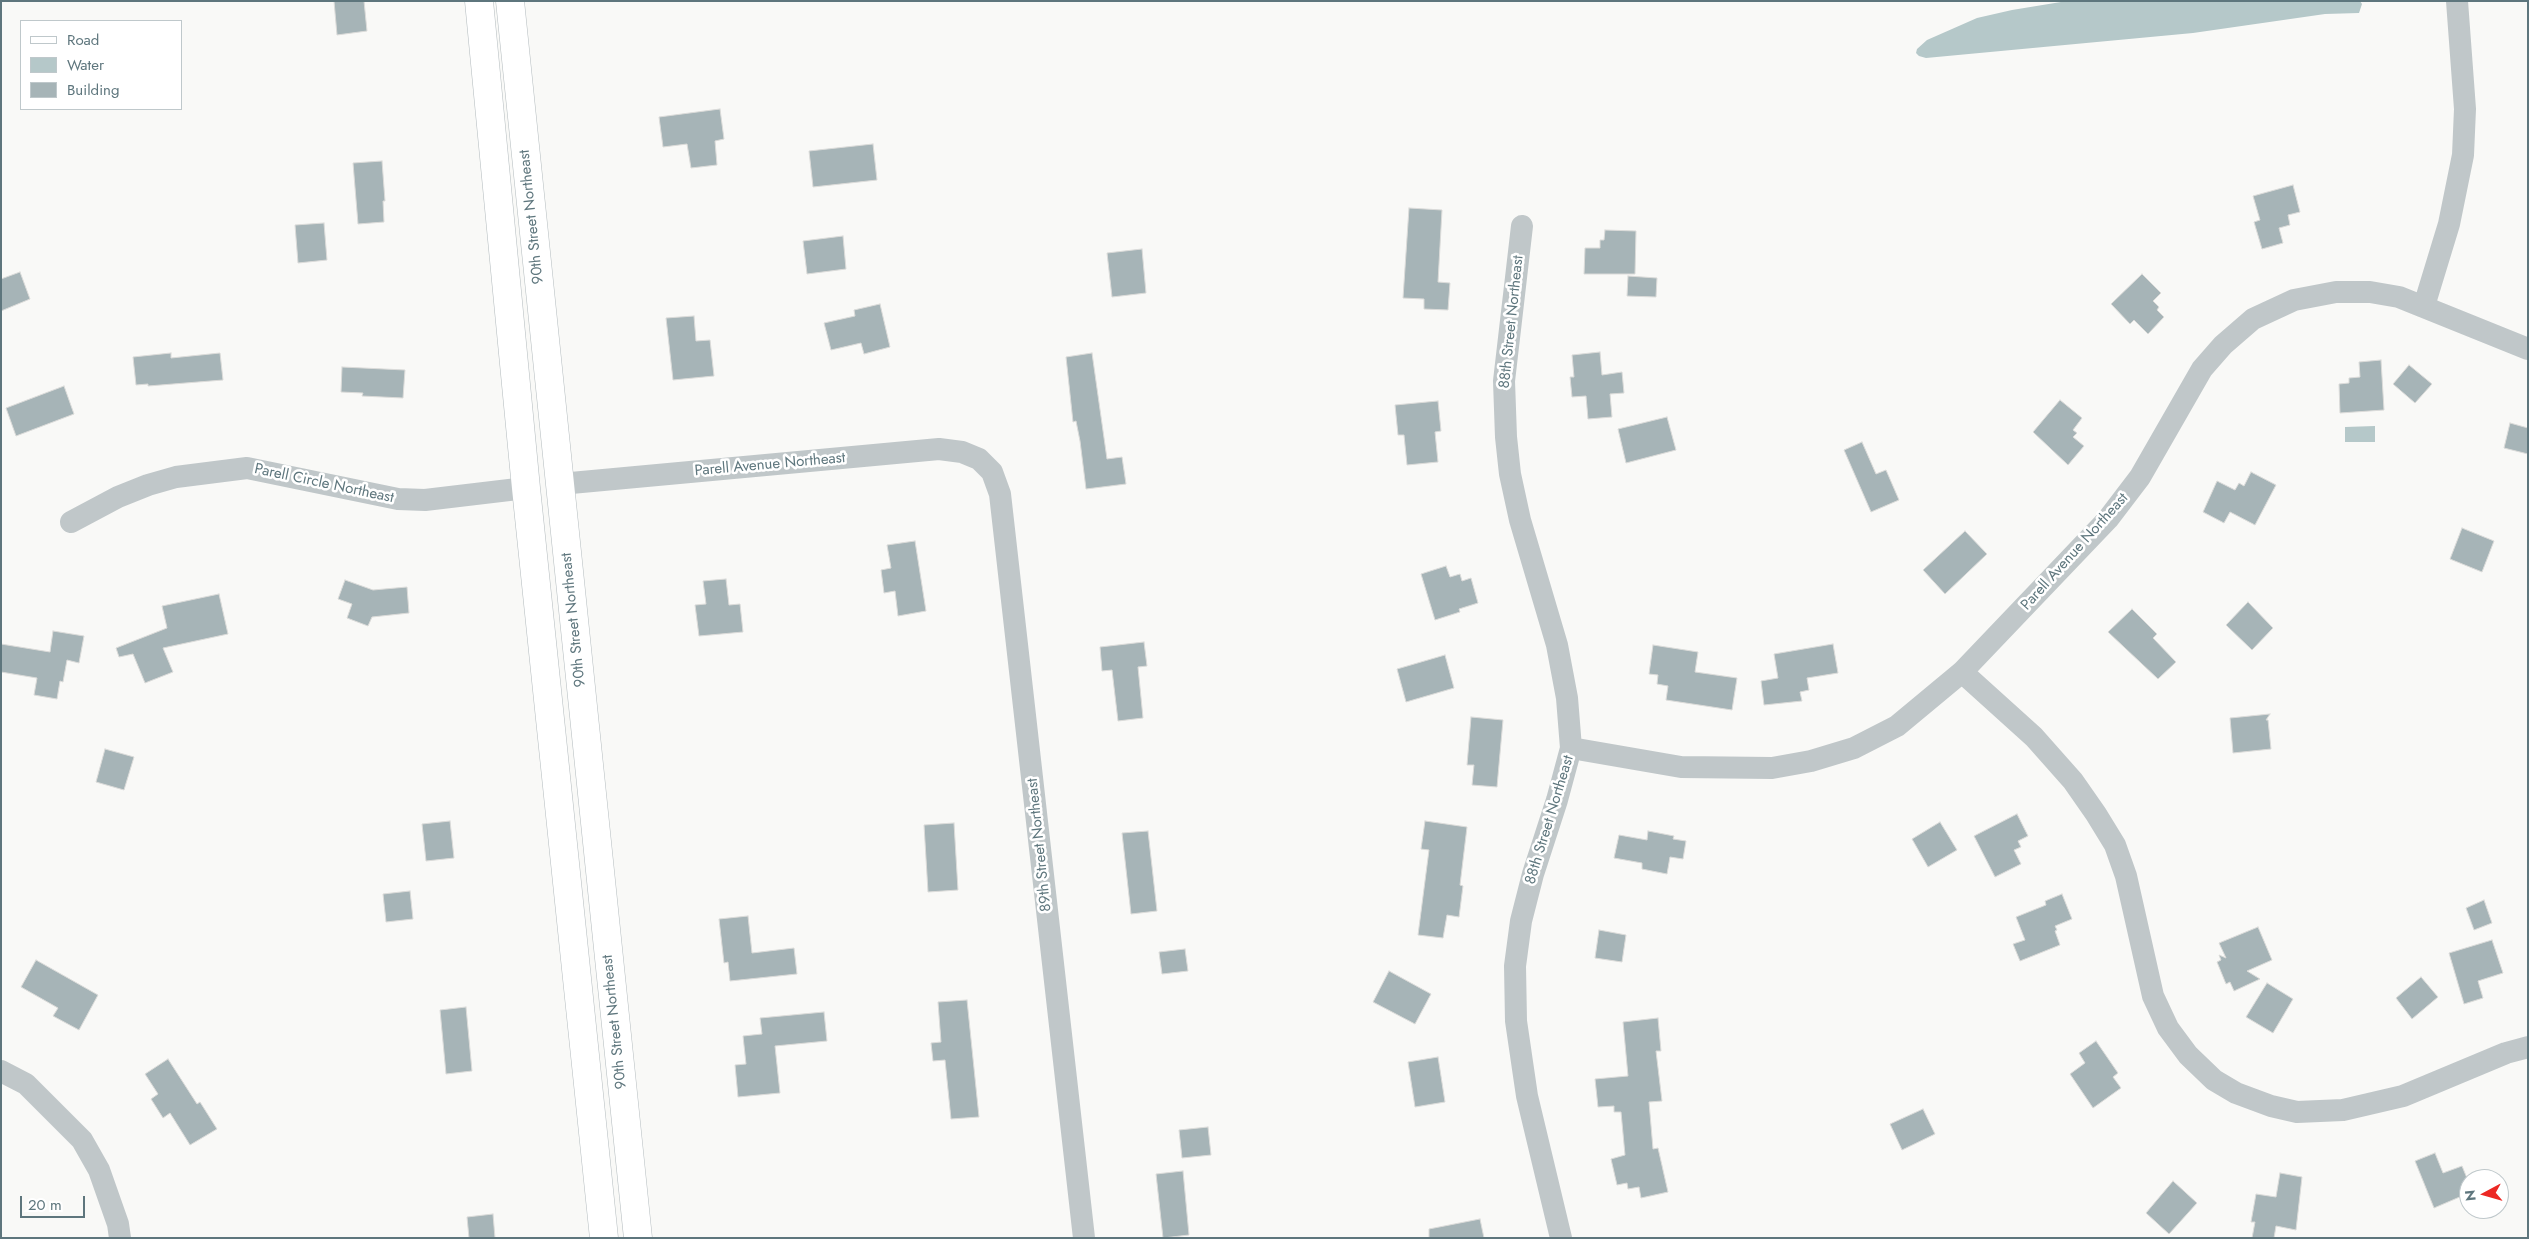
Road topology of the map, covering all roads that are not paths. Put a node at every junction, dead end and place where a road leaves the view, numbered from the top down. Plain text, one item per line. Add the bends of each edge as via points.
1 (479, 1) edge
2 (510, 1) edge
3 (2457, 1) edge
4 (1522, 226) dead end
5 (2424, 306) junction
6 (2528, 349) edge
7 (979, 459) joint
8 (560, 484) junction
9 (526, 488) junction
10 (70, 522) dead end
11 (1962, 672) junction
12 (1571, 748) junction
13 (2528, 1047) edge
14 (1, 1071) edge
15 (120, 1238) edge
16 (604, 1238) edge
17 (638, 1238) edge
18 (1084, 1238) edge
19 (1561, 1238) edge

1 - 9 main road, 90th Street Northeast
2 - 8 main road, 90th Street Northeast
3 - 5 street via 2465,109 2462,154 2449,224
4 - 12 street, 88th Street Northeast via 1504,381 1509,466 1520,520 1557,645 1567,698
5 - 6 street, Parell Avenue Northeast
5 - 11 street, Parell Avenue Northeast via 2370,292 2336,292 2294,300 2253,320 2223,345 2202,369 2140,477 2108,519
7 - 8 street, Parell Avenue Northeast via 962,452 939,449
7 - 18 street, 89th Street Northeast via 992,472 1000,494
8 - 17 main road, 90th Street Northeast
9 - 10 street, Parell Circle Northeast via 425,500 398,499 247,468 185,476 148,485
9 - 16 main road, 90th Street Northeast
11 - 12 street, Parell Avenue Northeast via 1897,726 1854,748 1811,761 1772,768 1681,767
11 - 13 street via 2034,737 2073,781 2096,814 2115,845 2126,876 2152,996 2178,1042 2214,1080 2236,1093 2271,1106 2297,1112 2343,1110 2403,1096
12 - 19 street, 88th Street Northeast via 1533,874 1521,921 1515,966 1516,1021 1522,1069
14 - 15 street via 26,1084 82,1140 99,1170

